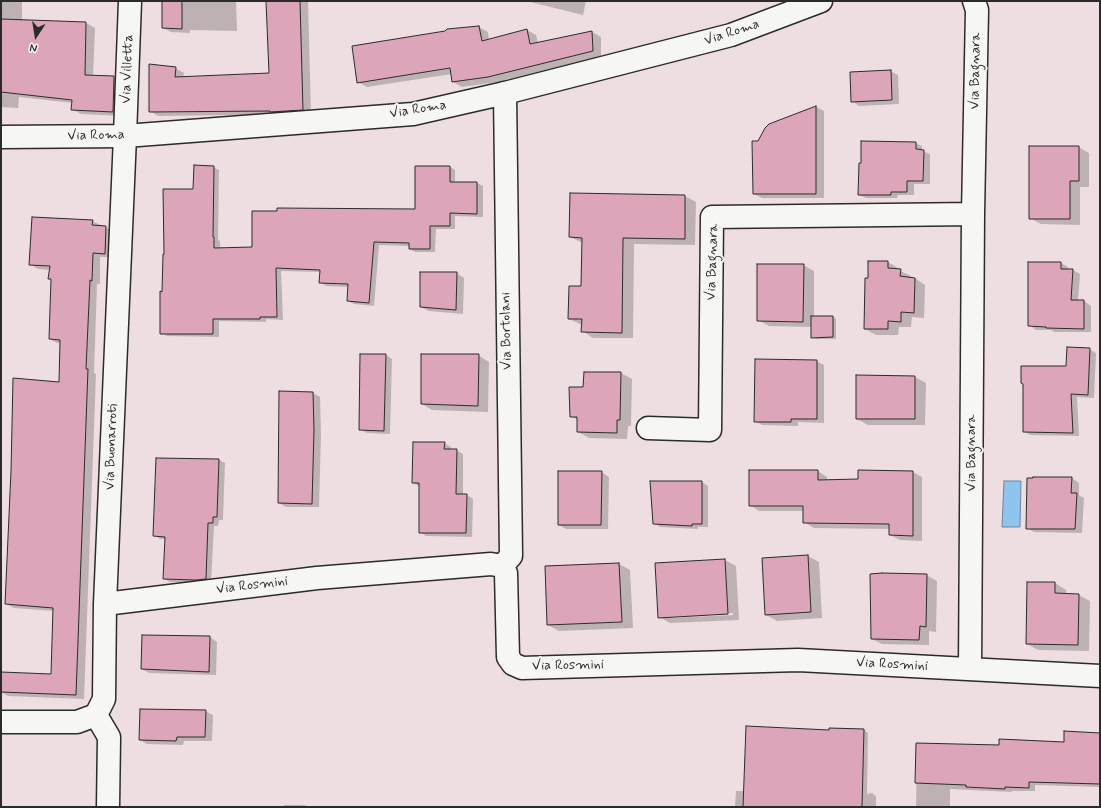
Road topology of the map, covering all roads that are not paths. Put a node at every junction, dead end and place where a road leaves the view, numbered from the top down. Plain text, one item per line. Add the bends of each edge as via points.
1 (130, 1) edge
2 (821, 1) edge
3 (974, 1) edge
4 (505, 94) junction
5 (125, 136) junction
6 (1, 137) edge
7 (973, 214) junction
8 (648, 428) dead end
9 (502, 566) junction
10 (105, 604) junction
11 (970, 669) junction
12 (1100, 676) edge
13 (96, 715) junction
14 (1, 722) edge
15 (108, 807) edge

1 - 5 street, Via Villetta
2 - 4 street, Via Roma via 731,35
3 - 7 street, Via Bagnara via 977,10
4 - 5 street, Via Roma via 413,114
4 - 9 street, Via Bortolani via 511,556
5 - 6 street, Via Roma
5 - 10 street, Via Buonarroti
7 - 8 street, Via Bagnara via 712,217 710,430
7 - 11 street, Via Bagnara
9 - 10 street, Via Rosmini via 491,564 317,578
9 - 11 street, Via Rosmini via 506,573 508,657 513,664 522,668 798,660
10 - 13 street, Via Buonarroti via 104,699
11 - 12 street, Via Rosmini
13 - 14 street via 77,722
13 - 15 street via 109,737

